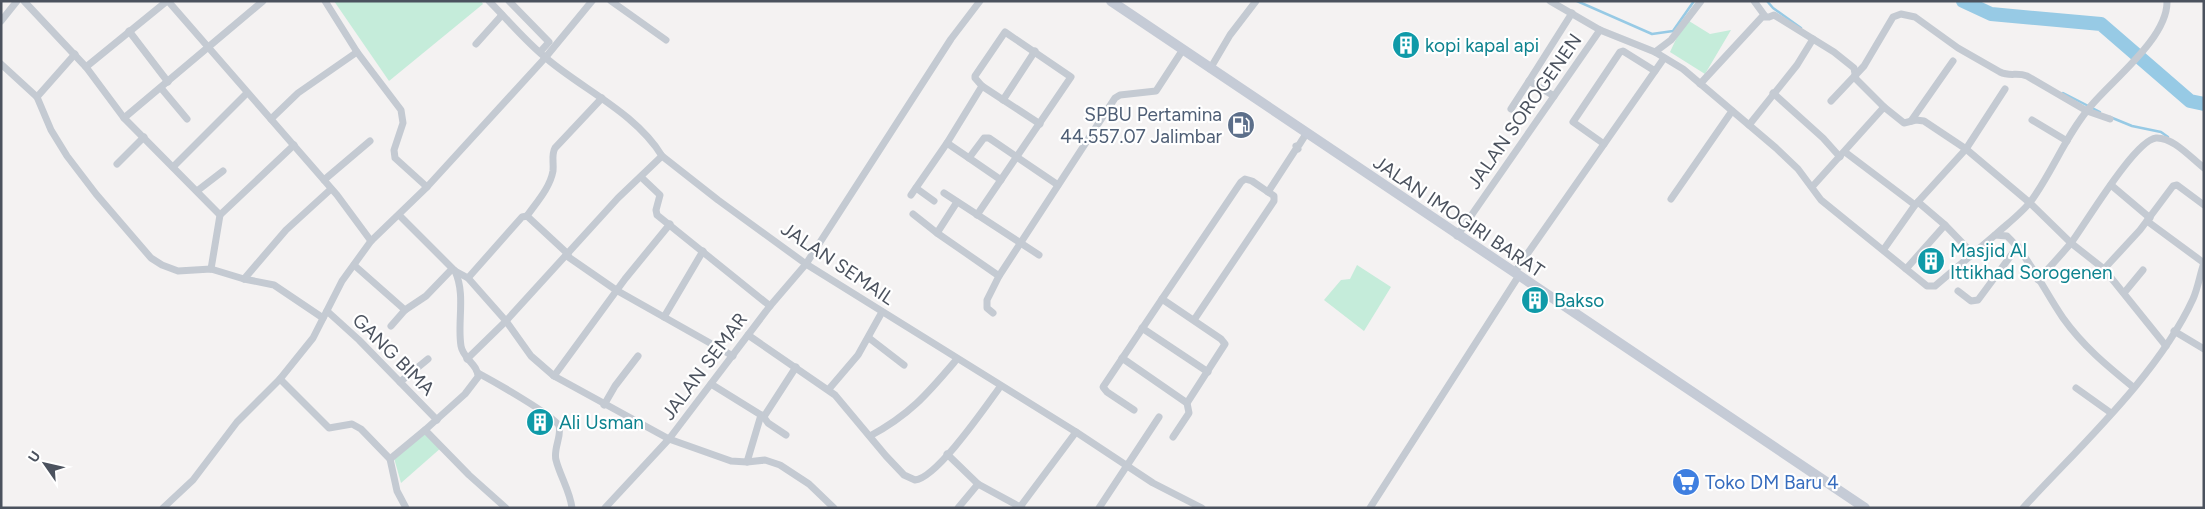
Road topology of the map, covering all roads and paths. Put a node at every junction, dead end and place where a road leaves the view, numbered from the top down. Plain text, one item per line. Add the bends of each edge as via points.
1 (17, 1) edge
2 (24, 1) edge
3 (168, 1) edge
4 (263, 1) edge
5 (325, 1) edge
6 (489, 1) edge
7 (509, 1) edge
8 (592, 1) edge
9 (611, 1) edge
10 (980, 1) edge
11 (1111, 1) edge
12 (1256, 1) edge
13 (1550, 1) edge
14 (1701, 1) edge
15 (1754, 1) edge
16 (2167, 1) edge
17 (519, 12) junction
18 (1572, 13) junction
19 (502, 14) junction
20 (1765, 16) junction
21 (1, 21) edge
22 (509, 22) junction
23 (1600, 30) junction
24 (129, 31) junction
25 (1813, 39) junction
26 (666, 40) dead end
27 (476, 44) dead end
28 (208, 48) junction
29 (1035, 51) junction
30 (1182, 51) junction
31 (356, 52) junction
32 (1655, 52) junction
33 (75, 54) junction
34 (543, 55) junction
35 (1662, 61) dead end
36 (1953, 61) dead end
37 (1, 64) edge
38 (86, 67) junction
39 (1210, 69) junction
40 (1655, 71) junction
41 (1856, 75) junction
42 (1529, 81) junction
43 (168, 82) junction
44 (1700, 84) junction
45 (982, 86) junction
46 (161, 88) junction
47 (2005, 89) dead end
48 (246, 93) junction
49 (1773, 93) junction
50 (1554, 96) junction
51 (37, 97) junction
52 (602, 98) junction
53 (1003, 100) junction
54 (1831, 101) dead end
55 (1884, 108) junction
56 (2089, 108) junction
57 (1510, 109) dead end
58 (1732, 111) junction
59 (124, 118) junction
60 (187, 119) dead end
61 (271, 119) junction
62 (2110, 119) dead end
63 (2032, 120) dead end
64 (1912, 121) junction
65 (1040, 124) junction
66 (1749, 125) junction
67 (1306, 134) junction
68 (144, 137) junction
69 (370, 141) dead end
70 (2067, 141) junction
71 (947, 143) junction
72 (1604, 144) junction
73 (294, 145) junction
74 (1966, 149) junction
75 (1843, 154) junction
76 (662, 156) junction
77 (1017, 157) junction
78 (969, 158) junction
79 (118, 164) dead end
80 (173, 167) junction
81 (2204, 168) edge
82 (223, 171) dead end
83 (642, 177) junction
84 (324, 180) junction
85 (1001, 180) junction
86 (1058, 185) junction
87 (2111, 185) junction
88 (1812, 187) junction
89 (427, 188) junction
90 (331, 189) junction
91 (197, 191) junction
92 (1268, 192) junction
93 (944, 193) dead end
94 (1671, 198) dead end
95 (934, 201) dead end
96 (957, 202) junction
97 (2030, 203) junction
98 (1917, 204) junction
99 (2204, 205) edge
100 (913, 214) dead end
101 (220, 215) junction
102 (977, 215) junction
103 (400, 216) junction
104 (526, 216) junction
105 (2149, 220) junction
106 (670, 224) junction
107 (1945, 225) junction
108 (937, 233) junction
109 (1995, 235) junction
110 (1457, 236) junction
111 (371, 241) junction
112 (1019, 242) junction
113 (2071, 243) junction
114 (2018, 246) junction
115 (1884, 249) junction
116 (703, 252) junction
117 (1973, 254) junction
118 (568, 255) junction
119 (1039, 255) dead end
120 (2204, 263) edge
121 (354, 264) junction
122 (806, 264) junction
123 (211, 269) junction
124 (1906, 269) junction
125 (2104, 269) junction
126 (2143, 270) dead end
127 (460, 273) junction
128 (1516, 275) junction
129 (999, 276) junction
130 (244, 279) junction
131 (2038, 280) junction
132 (616, 290) junction
133 (1958, 291) dead end
134 (2124, 294) junction
135 (1162, 299) junction
136 (770, 306) junction
137 (405, 310) junction
138 (327, 311) junction
139 (882, 312) junction
140 (993, 313) dead end
141 (664, 317) junction
142 (323, 318) junction
143 (1194, 320) junction
144 (506, 322) junction
145 (391, 326) dead end
146 (1142, 328) junction
147 (2174, 331) junction
148 (748, 335) junction
149 (869, 338) junction
150 (2166, 346) junction
151 (2204, 349) edge
152 (638, 356) dead end
153 (732, 356) junction
154 (1122, 358) junction
155 (428, 359) dead end
156 (466, 359) junction
157 (957, 359) junction
158 (904, 365) dead end
159 (796, 367) junction
160 (1208, 372) junction
161 (478, 373) junction
162 (554, 376) junction
163 (280, 379) junction
164 (400, 382) junction
165 (711, 384) junction
166 (1000, 386) junction
167 (2133, 387) junction
168 (2076, 388) dead end
169 (829, 389) junction
170 (1187, 403) junction
171 (604, 404) junction
172 (1134, 410) dead end
173 (2111, 413) junction
174 (762, 416) junction
175 (1159, 417) dead end
176 (437, 420) junction
177 (425, 430) junction
178 (1076, 432) junction
179 (786, 435) dead end
180 (870, 436) junction
181 (1173, 437) dead end
182 (669, 439) junction
183 (947, 454) junction
184 (390, 459) junction
185 (747, 462) junction
186 (1127, 466) junction
187 (978, 484) junction
188 (498, 501) junction
189 (1021, 507) edge
190 (1861, 507) edge
191 (163, 508) edge
192 (406, 508) edge
193 (492, 508) edge
194 (506, 508) edge
195 (572, 508) edge
196 (605, 508) edge
197 (834, 508) edge
198 (958, 508) edge
199 (1099, 508) edge
200 (1201, 508) edge
201 (1370, 508) edge
202 (2023, 508) edge

1 - 21 street
2 - 33 street
3 - 24 street
3 - 28 street
4 - 28 street
5 - 31 street
6 - 19 street, JALAN SEMAIL
7 - 17 street
8 - 34 street
9 - 26 street
10 - 122 street, JALAN SEMAR via 951,39
11 - 30 main road, JALAN IMOGIRI BARAT
12 - 39 street
13 - 18 street
14 - 32 street via 1671,40
15 - 20 street
16 - 56 street via 2166,16 2141,54
17 - 22 street
17 - 34 street via 549,42
18 - 23 street
18 - 42 street
19 - 22 street, JALAN SEMAIL
19 - 27 street
20 - 25 street via 1777,16
20 - 44 street
22 - 34 street, JALAN SEMAIL
23 - 32 street
23 - 50 street, JALAN SOROGENEN
24 - 38 street
24 - 43 street
25 - 41 street via 1854,68
25 - 49 street via 1797,65
28 - 43 street
28 - 48 street
29 - 45 street via 1004,32 975,77
29 - 53 street
29 - 65 street via 1071,76
30 - 39 main road, JALAN IMOGIRI BARAT
30 - 86 street via 1156,90 1115,98
31 - 61 street via 298,93
31 - 89 street via 403,116 395,158
32 - 44 street
33 - 38 street
33 - 51 street
34 - 52 street, JALAN SEMAIL
34 - 89 street
35 - 40 street
36 - 64 street
37 - 51 street
38 - 59 street
39 - 67 main road, JALAN IMOGIRI BARAT
40 - 72 street
40 - 72 street via 1620,52 1573,122
41 - 54 street
41 - 55 street via 1856,79
41 - 56 street via 1873,53 1893,17 1906,14 2000,72 2027,76
42 - 50 street
42 - 57 street
43 - 46 street
44 - 58 street
45 - 53 street
45 - 71 street
46 - 59 street
46 - 60 street
47 - 74 street
48 - 61 street
48 - 80 street
49 - 66 street
49 - 75 street
50 - 110 street, JALAN SOROGENEN
51 - 123 street via 67,156 152,258 162,266 178,271
52 - 76 street, JALAN SEMAIL via 630,121
52 - 104 street via 555,148 553,172 540,198
53 - 65 street
55 - 64 street via 1904,123
55 - 75 street
56 - 62 street
56 - 70 street
58 - 66 street
58 - 94 street
59 - 68 street
61 - 73 street
63 - 70 street
64 - 74 street via 1924,121
65 - 77 street
66 - 88 street via 1798,169
67 - 92 street
67 - 110 main road, JALAN IMOGIRI BARAT
68 - 79 street
68 - 80 street
69 - 84 street
70 - 97 street
71 - 78 street
71 - 95 street via 914,192
72 - 128 street
73 - 84 street
73 - 101 street
74 - 97 street
74 - 98 street
75 - 88 street
75 - 98 street
76 - 83 street
76 - 122 street, JALAN SEMAIL
77 - 78 street via 986,137
77 - 85 street
77 - 86 street
78 - 85 street
80 - 91 street
81 - 87 street via 2168,140 2154,138 2145,142
82 - 91 street
83 - 106 street via 660,196 657,215
83 - 118 street via 618,198
84 - 90 street
85 - 102 street
86 - 112 street
87 - 105 street
87 - 113 street
88 - 115 street via 1821,200
89 - 103 street
90 - 111 street
90 - 130 street via 286,230
91 - 101 street
92 - 135 street via 1247,179 1241,182
92 - 143 street via 1274,196 1274,201
93 - 96 street
96 - 102 street
96 - 108 street
97 - 109 street
97 - 113 street
98 - 107 street
98 - 115 street
99 - 105 street via 2177,185 2173,186
100 - 108 street
101 - 123 street
102 - 112 street
103 - 111 street
103 - 127 street
104 - 118 street
104 - 127 street
105 - 120 street
105 - 125 street
106 - 116 street
106 - 132 street
107 - 117 street
107 - 124 street
108 - 129 street
109 - 114 street via 2007,236
109 - 117 street
110 - 128 main road, JALAN IMOGIRI BARAT
111 - 121 street
112 - 119 street
112 - 129 street
113 - 125 street
113 - 131 street
114 - 131 street
114 - 133 street via 1978,300 1971,301
115 - 124 street
116 - 136 street
116 - 141 street
117 - 124 street via 1932,287
118 - 132 street
118 - 144 street
120 - 147 street via 2194,298
121 - 137 street
121 - 138 street
122 - 136 street, JALAN SEMAR
122 - 139 street, JALAN SEMAIL
123 - 130 street
125 - 134 street
126 - 134 street
127 - 137 street
127 - 144 street
127 - 156 street via 461,346
128 - 190 main road, JALAN IMOGIRI BARAT
128 - 201 street
129 - 140 street via 987,300 987,308
130 - 142 street via 274,285
131 - 167 street via 2090,352
132 - 141 street
132 - 162 street
134 - 150 street
135 - 143 street
135 - 146 street
136 - 148 street, JALAN SEMAR
137 - 145 street
138 - 142 street
138 - 164 street, GANG BIMA
139 - 149 street
139 - 157 street, JALAN SEMAIL
141 - 153 street
142 - 163 street via 313,338
143 - 160 street via 1225,344
144 - 156 street
144 - 162 street via 532,356
146 - 154 street
146 - 160 street
147 - 150 street
147 - 151 street
148 - 153 street, JALAN SEMAR
148 - 159 street
149 - 158 street
149 - 169 street
150 - 167 street
152 - 171 street
153 - 165 street, JALAN SEMAR
154 - 170 street
154 - 172 street via 1103,387
155 - 164 street
156 - 161 street
157 - 166 street, JALAN SEMAIL
157 - 180 street via 911,411
159 - 169 street
159 - 174 street via 766,415
160 - 170 street
161 - 176 street via 472,387
161 - 195 street via 557,423 556,460
162 - 171 street
163 - 184 street via 327,427 348,423 356,426
163 - 191 street via 237,422 193,480
164 - 176 street, GANG BIMA
165 - 174 street
165 - 182 street, JALAN SEMAR
166 - 178 street, JALAN SEMAIL
166 - 183 street via 978,419
167 - 173 street
168 - 173 street
169 - 180 street
170 - 181 street via 1189,413
171 - 182 street
173 - 202 street
174 - 179 street
174 - 185 street
175 - 186 street
176 - 177 street
177 - 184 street
177 - 188 street
178 - 186 street, JALAN SEMAIL
178 - 189 street
180 - 183 street via 904,475 915,480 924,477
182 - 185 street via 731,461
182 - 196 street, JALAN SEMAR
183 - 187 street
184 - 192 street via 397,491
185 - 197 street via 765,460 780,465 809,484
186 - 199 street
186 - 200 street, JALAN SEMAIL
187 - 189 street
187 - 198 street
188 - 193 street
188 - 194 street

